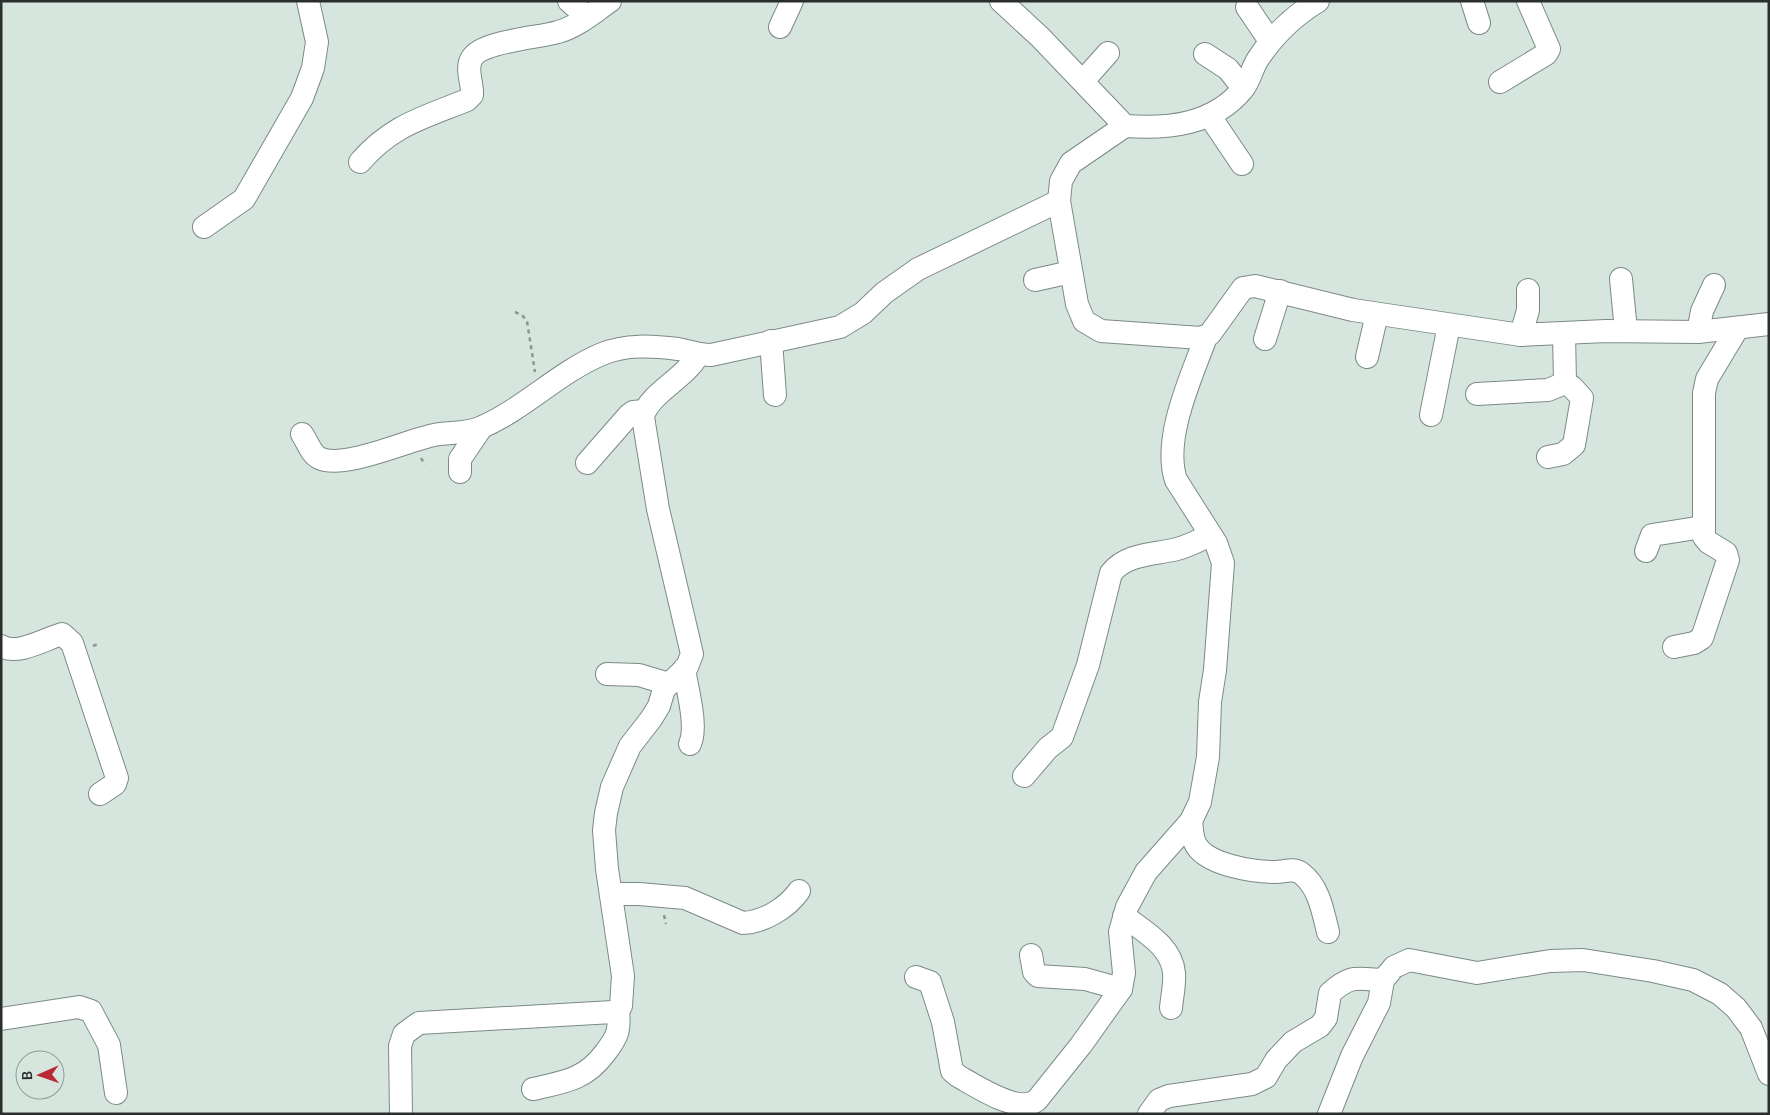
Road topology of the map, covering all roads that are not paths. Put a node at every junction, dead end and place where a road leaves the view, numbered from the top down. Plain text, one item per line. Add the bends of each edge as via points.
1 (308, 1) edge
2 (569, 1) edge
3 (610, 1) edge
4 (792, 1) edge
5 (1001, 1) edge
6 (1472, 1) edge
7 (1528, 1) edge
8 (1308, 4) edge
9 (1247, 7) dead end
10 (587, 17) junction
11 (1479, 23) dead end
12 (780, 27) dead end
13 (1270, 42) junction
14 (1108, 53) dead end
15 (1205, 54) dead end
16 (1083, 81) junction
17 (1500, 82) dead end
18 (1243, 88) junction
19 (1209, 115) junction
20 (1125, 126) junction
21 (360, 162) dead end
22 (1242, 164) dead end
23 (1059, 201) junction
24 (204, 227) dead end
25 (1071, 272) junction
26 (1621, 279) dead end
27 (1035, 280) dead end
28 (1714, 285) dead end
29 (1528, 290) dead end
30 (1280, 292) junction
31 (1377, 314) junction
32 (1769, 324) edge
33 (1450, 325) junction
34 (1737, 328) junction
35 (1626, 331) junction
36 (1698, 332) junction
37 (1564, 333) junction
38 (1521, 335) junction
39 (1206, 337) junction
40 (1265, 339) dead end
41 (772, 341) junction
42 (698, 355) junction
43 (1367, 357) dead end
44 (1565, 383) junction
45 (1477, 394) dead end
46 (775, 395) dead end
47 (644, 411) junction
48 (1431, 414) dead end
49 (481, 428) junction
50 (302, 434) dead end
51 (1548, 457) dead end
52 (587, 463) dead end
53 (460, 472) dead end
54 (1703, 527) junction
55 (1210, 535) junction
56 (1646, 551) dead end
57 (1, 646) edge
58 (1674, 647) dead end
59 (607, 674) dead end
60 (677, 677) junction
61 (690, 744) dead end
62 (1024, 776) dead end
63 (100, 794) dead end
64 (1191, 821) junction
65 (800, 891) dead end
66 (612, 894) junction
67 (1124, 916) junction
68 (1328, 932) dead end
69 (1031, 955) dead end
70 (916, 977) dead end
71 (1383, 980) junction
72 (1121, 989) junction
73 (1171, 1008) dead end
74 (618, 1010) junction
75 (1, 1019) edge
76 (1769, 1074) edge
77 (533, 1089) dead end
78 (116, 1093) dead end
79 (1030, 1110) edge
80 (401, 1114) edge
81 (1149, 1114) edge
82 (1329, 1114) edge

1 - 24 street via 317,42 313,68 302,98 244,199
2 - 10 street
3 - 10 street
4 - 12 street
5 - 16 street
6 - 11 street
7 - 17 street via 1549,49
8 - 13 street
9 - 13 street
10 - 21 street via 560,32 514,40 476,52 468,68 473,88 467,100 404,125 377,142
13 - 18 street
14 - 16 street
15 - 18 street via 1228,69
16 - 20 street
18 - 19 street via 1228,104
19 - 20 street via 1182,125
19 - 22 street
20 - 23 street via 1071,163 1061,182
23 - 25 street
23 - 41 street via 918,269 840,327
25 - 27 street
25 - 39 street via 1076,304 1084,321 1101,331 1179,338
26 - 35 street
28 - 36 street via 1702,311
29 - 38 street via 1528,310
30 - 31 street
30 - 39 street via 1255,286 1243,288
30 - 40 street
31 - 33 street
31 - 43 street
32 - 34 street
33 - 38 street
33 - 48 street
34 - 36 street
34 - 54 street via 1706,379
35 - 36 street
35 - 37 street
37 - 38 street
37 - 44 street
39 - 55 street via 1179,409 1173,469 1176,480
41 - 42 street
41 - 46 street
42 - 47 street via 693,365
42 - 49 street via 637,346 602,354
44 - 45 street via 1542,391
44 - 51 street via 1582,398 1574,445 1562,454
47 - 52 street via 632,412
47 - 60 street via 644,432 658,509 692,648 692,654
49 - 50 street via 433,435 396,448 330,460 319,458
49 - 53 street via 463,455
54 - 56 street via 1652,535
54 - 58 street via 1705,540 1726,553 1728,560 1702,638
55 - 62 street via 1179,549 1139,557 1117,566 1107,582 1088,665 1062,737
55 - 64 street via 1221,555 1223,576 1210,702 1208,757 1200,802
57 - 63 street via 18,649 62,634 72,643 117,778 115,784
59 - 60 street
60 - 61 street via 693,726
60 - 66 street via 664,689 659,706 630,746 612,787 604,830
64 - 67 street via 1146,872
64 - 68 street via 1195,844 1223,864 1262,871 1292,870 1303,874 1311,882 1319,900
65 - 66 street via 790,903 752,923 743,923 685,898
66 - 74 street via 623,976 623,997
67 - 72 street via 1120,932 1124,973
67 - 73 street via 1162,947 1172,961 1175,974
69 - 72 street via 1034,972 1038,976 1085,978
70 - 79 street via 930,982 936,994 952,1071 1003,1102
71 - 76 street via 1394,967 1409,960 1477,973 1550,961 1583,960 1653,970 1693,980 1720,994 1736,1008 1751,1028
71 - 81 street via 1356,978 1337,987 1330,993 1326,1018 1320,1026 1286,1048 1263,1080 1169,1096 1159,1100
71 - 82 street via 1379,1003 1352,1056
72 - 79 street
74 - 77 street via 620,1029 597,1063 570,1080
74 - 80 street via 419,1023 404,1034 400,1046
75 - 78 street via 79,1007 91,1011 109,1045

